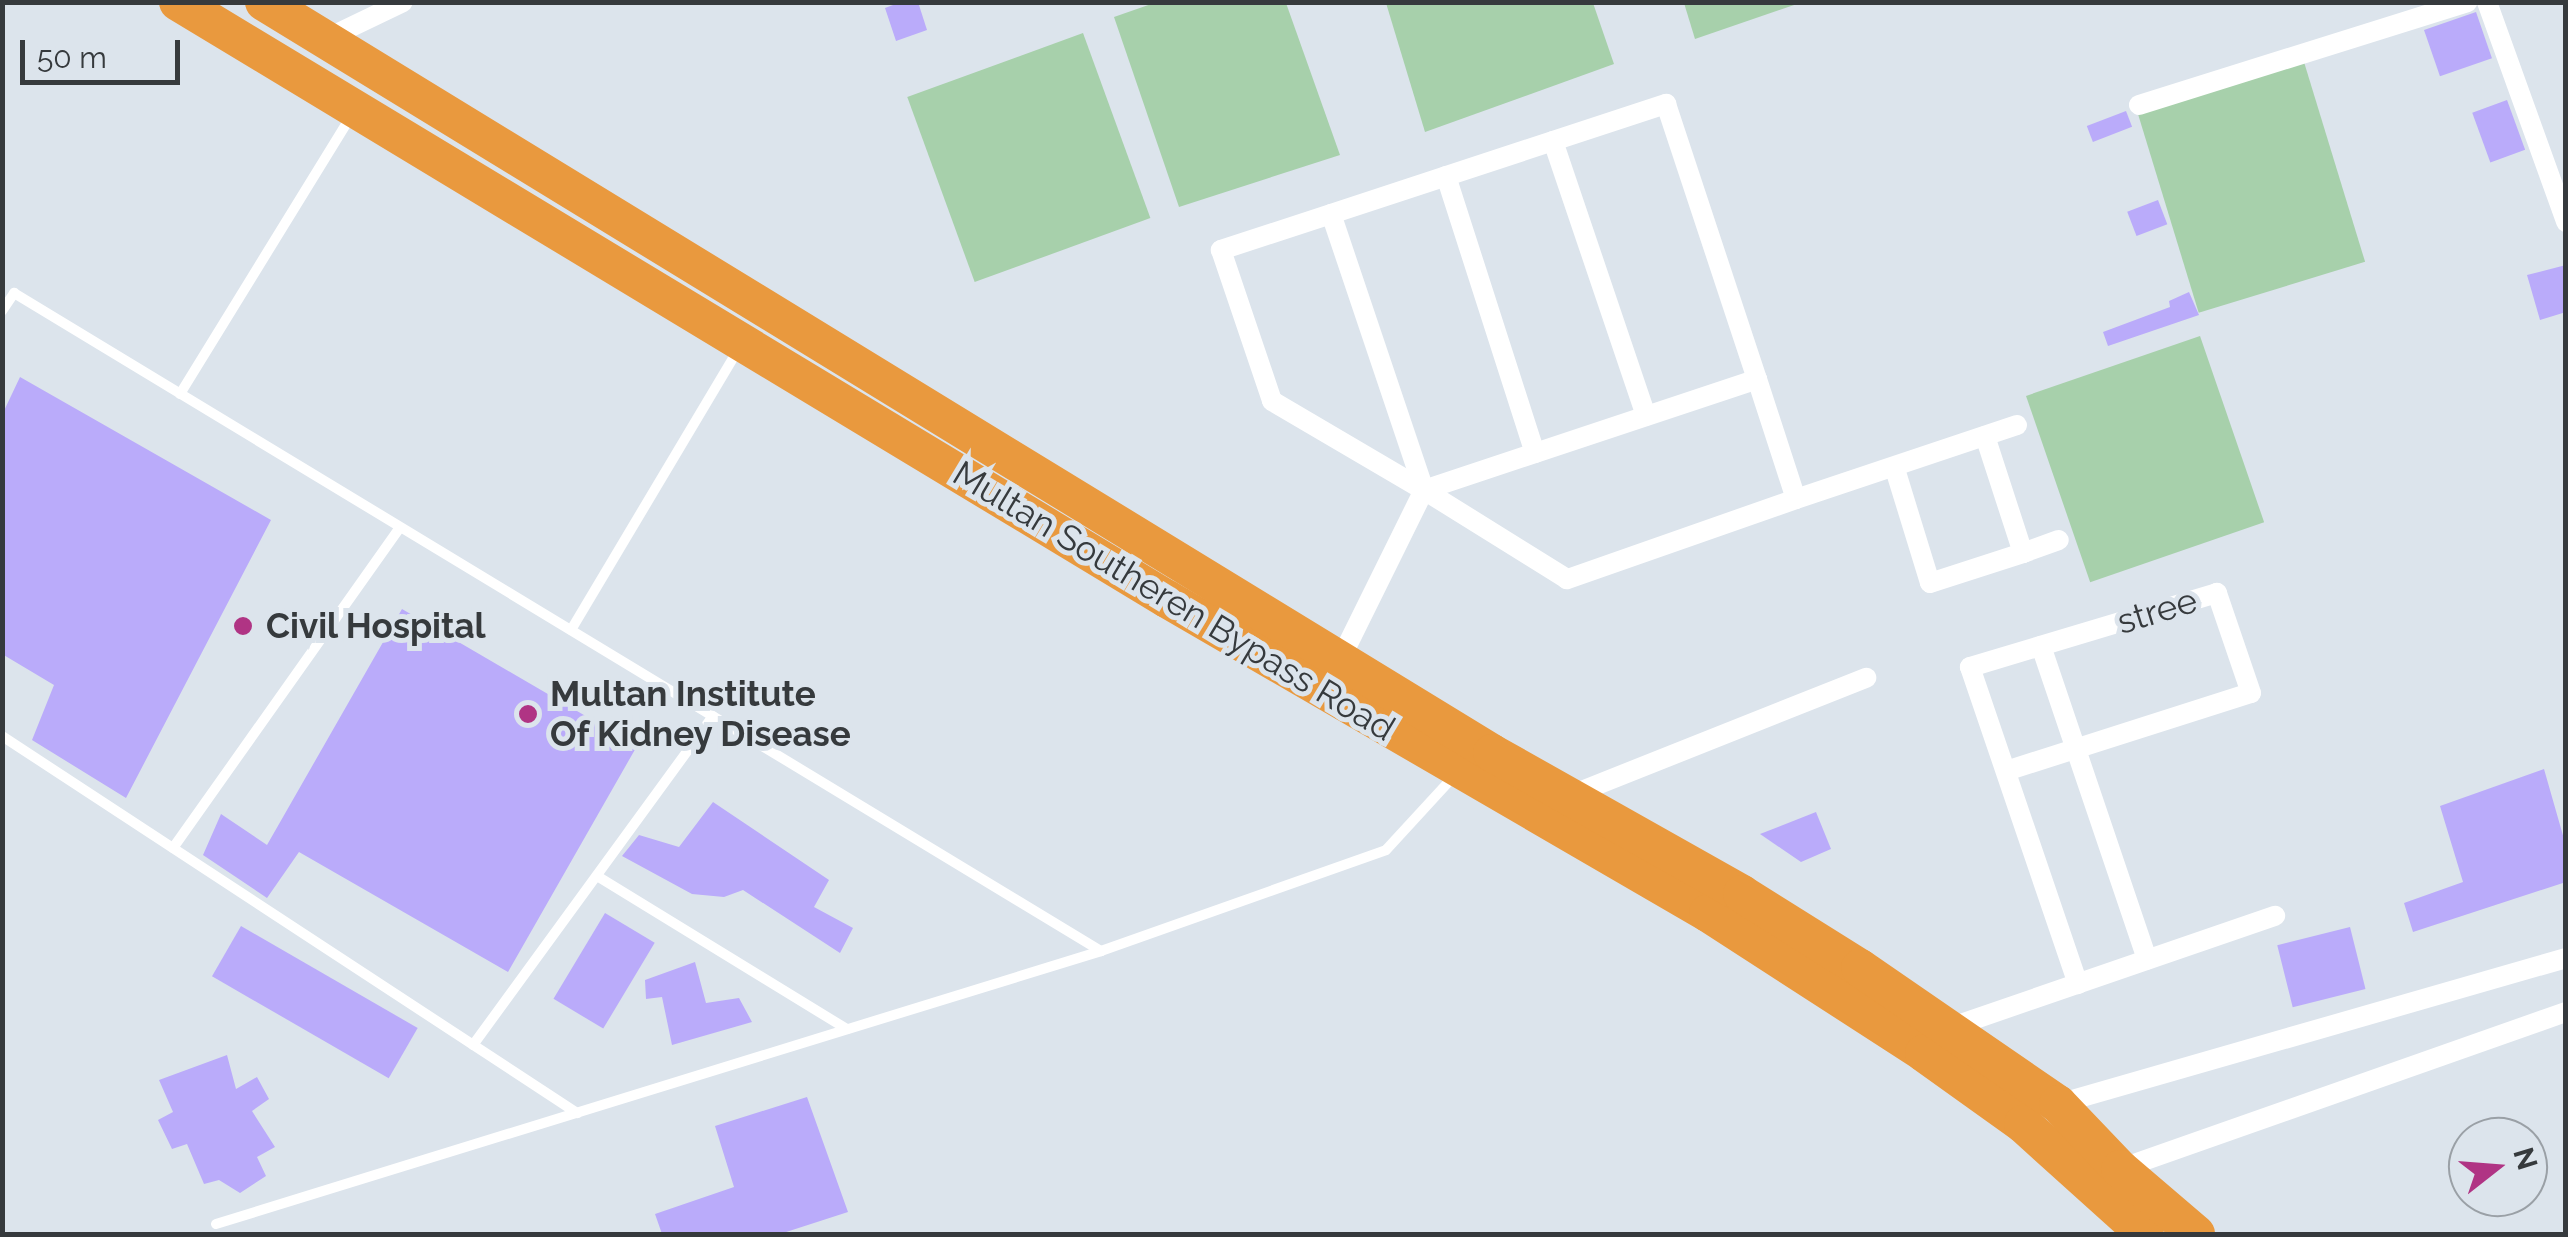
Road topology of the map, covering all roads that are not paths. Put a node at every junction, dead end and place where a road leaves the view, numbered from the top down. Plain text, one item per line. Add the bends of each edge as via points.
1 (178, 2) edge
2 (264, 2) edge
3 (403, 2) edge
4 (2467, 2) edge
5 (2487, 2) edge
6 (326, 39) junction
7 (2139, 106) dead end
8 (355, 109) junction
9 (1553, 141) junction
10 (1446, 176) junction
11 (1331, 214) junction
12 (2566, 222) edge
13 (2, 311) edge
14 (742, 342) junction
15 (1757, 379) junction
16 (180, 394) junction
17 (1646, 416) junction
18 (2017, 426) dead end
19 (1985, 436) junction
20 (1535, 453) junction
21 (1896, 469) junction
22 (1424, 490) junction
23 (1796, 499) junction
24 (400, 527) junction
25 (2059, 540) dead end
26 (2023, 552) junction
27 (571, 630) junction
28 (2042, 646) junction
29 (1340, 660) junction
30 (1866, 678) dead end
31 (713, 716) junction
32 (2, 736) edge
33 (2074, 750) junction
34 (1460, 770) junction
35 (2006, 772) junction
36 (1567, 797) junction
37 (173, 848) junction
38 (597, 876) junction
39 (2275, 916) dead end
40 (1101, 951) junction
41 (2566, 958) edge
42 (2146, 960) junction
43 (2078, 984) junction
44 (2566, 1012) edge
45 (1949, 1028) junction
46 (847, 1029) junction
47 (474, 1045) junction
48 (2058, 1104) junction
49 (577, 1113) junction
50 (2120, 1169) junction
51 (216, 1224) dead end
52 (2144, 1234) edge
53 (2196, 1234) edge

1 - 8 highway, Multan Southeren Bypass Road
2 - 6 highway, Multan Southeren Bypass Road
3 - 6 street
4 - 7 street
5 - 12 street
6 - 29 highway, Multan Southeren Bypass Road
8 - 14 highway, Multan Southeren Bypass Road
8 - 16 lane
9 - 10 street
9 - 15 street via 1666,104
9 - 17 street
10 - 11 street
10 - 20 street
11 - 22 street
11 - 22 street via 1221,250 1265,382 1272,400
13 - 16 lane via 14,293
14 - 27 lane
14 - 34 highway, Multan Southeren Bypass Road
15 - 17 street
15 - 23 street
16 - 24 lane
17 - 20 street
18 - 19 street
19 - 21 street
19 - 26 street
20 - 22 street
21 - 23 street
21 - 26 street via 1930,583
22 - 23 street via 1567,579
22 - 29 street
24 - 27 lane
24 - 37 lane
25 - 26 street
27 - 31 lane
28 - 33 street
28 - 33 street, stree via 2216,593 2251,693
28 - 35 street, stree via 1970,667
29 - 36 highway, Multan Southeren Bypass Road
30 - 36 street
31 - 38 lane
31 - 40 lane
32 - 37 lane
33 - 35 street, stree
33 - 42 street
34 - 40 lane via 1386,850
34 - 52 highway, Multan Southeren Bypass Road via 1708,914 1924,1053 2023,1124
35 - 43 street, stree
36 - 45 highway, Multan Southeren Bypass Road via 1742,894
37 - 47 lane
38 - 46 lane
38 - 47 lane
39 - 42 street
40 - 46 lane
41 - 48 street
42 - 43 street
43 - 45 street
44 - 50 street
45 - 48 highway, Multan Southeren Bypass Road
46 - 49 lane
47 - 49 lane
48 - 50 highway, Multan Southeren Bypass Road
49 - 51 lane
50 - 53 highway, Multan Southeren Bypass Road

